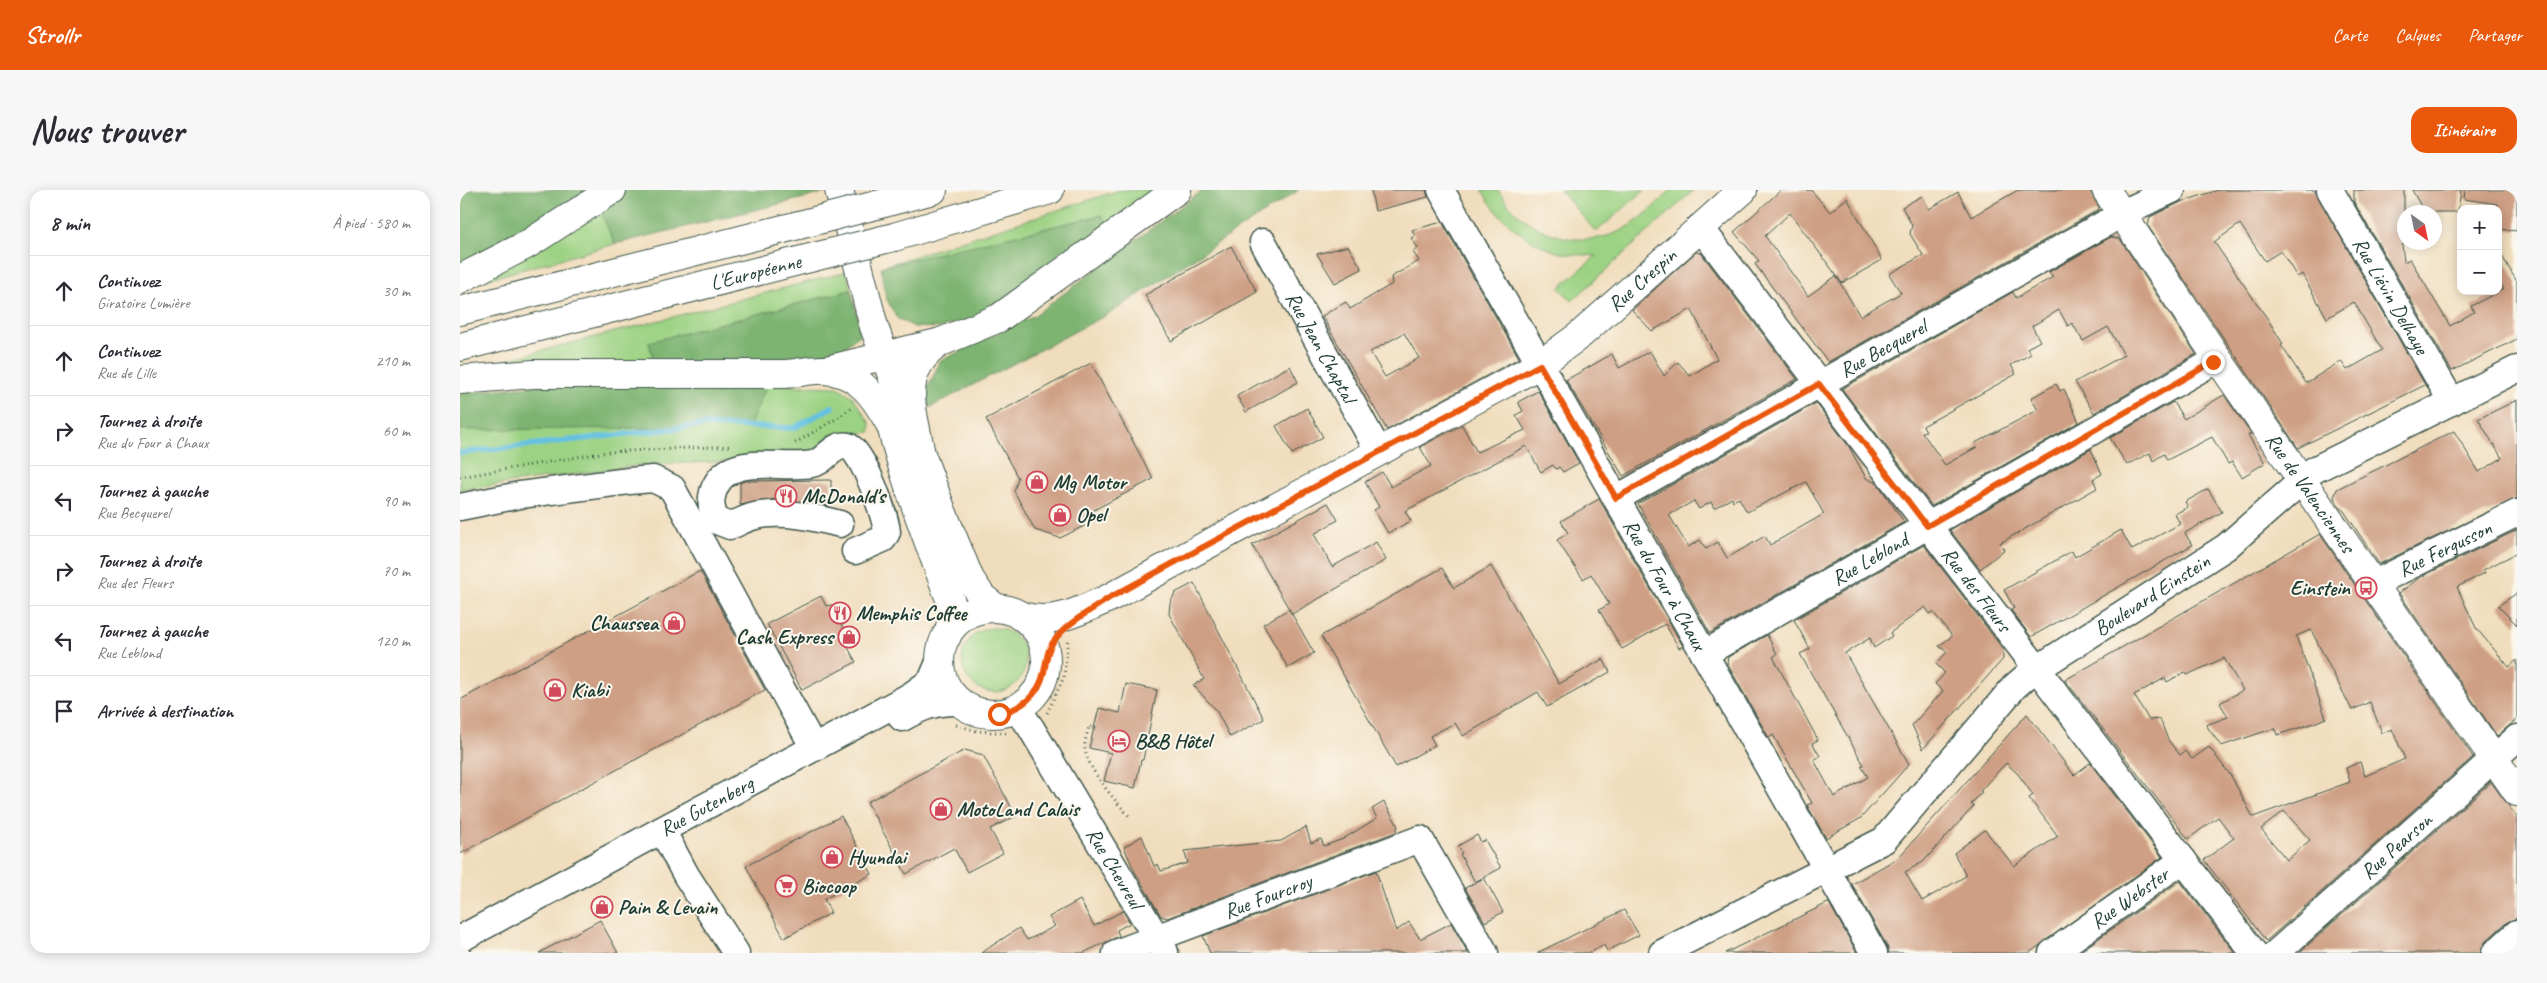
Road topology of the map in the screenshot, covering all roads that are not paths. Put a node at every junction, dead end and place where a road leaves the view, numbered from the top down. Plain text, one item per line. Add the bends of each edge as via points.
1 (612, 190) edge
2 (839, 190) edge
3 (933, 190) edge
4 (1050, 190) edge
5 (1177, 190) edge
6 (1441, 190) edge
7 (1743, 190) edge
8 (2106, 190) edge
9 (2172, 190) edge
10 (2330, 190) edge
11 (2122, 214) junction
12 (1700, 228) junction
13 (1263, 242) dead end
14 (460, 279) edge
15 (460, 311) edge
16 (941, 342) junction
17 (460, 347) edge
18 (881, 357) junction
19 (2218, 359) junction
20 (1540, 365) junction
21 (825, 370) junction
22 (2517, 370) edge
23 (460, 380) edge
24 (1819, 384) junction
25 (2452, 402) junction
26 (890, 424) junction
27 (1378, 452) junction
28 (921, 455) junction
29 (2302, 480) junction
30 (1616, 498) junction
31 (460, 507) edge
32 (2517, 513) edge
33 (840, 524) dead end
34 (1927, 526) junction
35 (855, 551) dead end
36 (2373, 584) junction
37 (1109, 598) junction
38 (1008, 612) junction
39 (943, 648) junction
40 (1704, 654) junction
41 (1046, 657) junction
42 (2036, 669) junction
43 (954, 712) junction
44 (1014, 721) junction
45 (2517, 738) edge
46 (814, 748) junction
47 (2494, 759) junction
48 (2517, 792) edge
49 (665, 836) junction
50 (2182, 860) junction
51 (1827, 871) junction
52 (2517, 933) edge
53 (460, 939) edge
54 (1161, 945) edge
55 (1666, 952) edge
56 (463, 953) edge
57 (736, 953) edge
58 (1116, 953) edge
59 (1485, 953) edge
60 (1874, 953) edge
61 (2052, 953) edge
62 (2254, 953) edge
63 (2276, 953) edge
64 (2495, 953) edge

1 - 14 main road via 528,244
2 - 18 main road
3 - 15 main road, L'Européenne, bridge
4 - 17 main road, L'Européenne, bridge via 894,237
5 - 16 main road via 1015,308 979,328
6 - 20 street, Rue du Four à Chaux
7 - 12 main road, Rue Crespin
8 - 11 main road, Rue de Valenciennes
9 - 11 street, Rue Becquerel
10 - 25 street, Rue Liévin Delhaye
11 - 19 main road, Rue de Valenciennes
11 - 24 street, Rue Becquerel
12 - 20 main road, Rue Crespin
12 - 24 street, Rue des Fleurs
13 - 27 street, Rue Jean Chaptal
16 - 18 main road
16 - 28 main road via 917,366 910,386
18 - 21 main road
18 - 26 main road
18 - 28 main road
19 - 29 main road, Rue de Valenciennes
19 - 34 street, Rue Leblond
20 - 27 main road, Rue Crespin
20 - 30 street, Rue du Four à Chaux
21 - 23 main road via 786,374 533,374
21 - 26 main road via 855,379 871,392
22 - 25 street, Boulevard Einstein
24 - 30 street, Rue Becquerel
24 - 34 street, Rue des Fleurs
25 - 29 street, Boulevard Einstein via 2323,466
26 - 39 main road via 913,503 951,602 953,618
27 - 37 main road, Rue Crespin
28 - 38 main road via 970,579 982,597
29 - 36 main road, Rue de Valenciennes
29 - 42 street, Boulevard Einstein via 2226,547
30 - 40 street, Rue du Four à Chaux
31 - 46 street via 520,495 637,480 653,479 672,488
32 - 36 street, Rue Fergusson
33 - 35 street via 809,516 765,515 730,526 717,521 711,506 712,497 721,477 735,467 810,465 822,461 836,448 848,446 854,449 863,463 887,532 883,538
34 - 40 street, Rue Leblond
34 - 42 street, Rue des Fleurs
36 - 47 main road, Rue de Valenciennes
37 - 38 main road via 1058,619 1039,620
37 - 41 main road via 1057,636
38 - 39 main road via 979,610 964,617
38 - 41 main road via 1038,633
39 - 43 main road via 945,683
39 - 46 street, Rue Gutenberg via 934,676 923,688
40 - 51 street, Rue du Four à Chaux
41 - 44 main road via 1045,671 1036,692
42 - 50 street, Rue des Fleurs
42 - 51 street, Boulevard Einstein via 2014,687 1887,837
43 - 44 main road via 971,710 999,714
43 - 49 street, Rue Gutenberg via 944,701 922,707
44 - 54 street, Rue Chevreul via 1024,718 1031,728
45 - 47 street, Rue Pearson
46 - 49 street, Rue Gutenberg
47 - 48 main road, Rue de Valenciennes
47 - 63 street, Rue Pearson
49 - 53 street, Rue Gutenberg
49 - 56 street, Rue Gutenberg
49 - 57 street
50 - 61 street, Rue Webster
50 - 62 street, Rue des Fleurs
51 - 55 street, Boulevard Einstein
51 - 60 street, Rue du Four à Chaux
52 - 64 street
54 - 58 street, Rue Fourcroy
54 - 59 street, Rue Fourcroy via 1420,839

